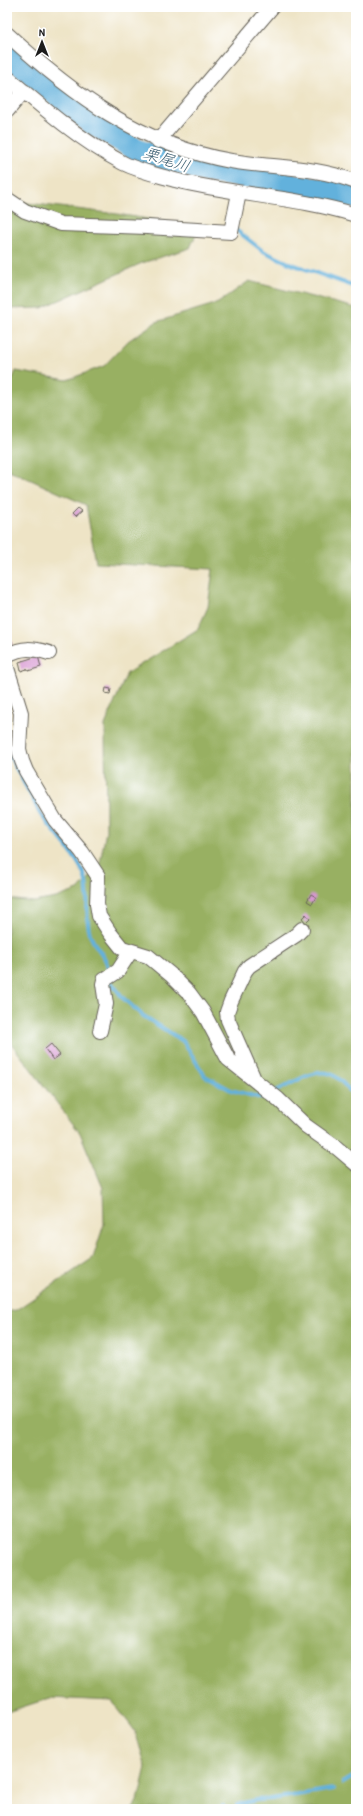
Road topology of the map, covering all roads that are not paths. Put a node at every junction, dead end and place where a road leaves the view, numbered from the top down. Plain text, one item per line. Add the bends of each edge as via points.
1 (272, 7) edge
2 (7, 34) edge
3 (7, 77) edge
4 (24, 92) junction
5 (7, 110) edge
6 (158, 141) junction
7 (356, 182) edge
8 (239, 193) junction
9 (7, 199) edge
10 (356, 215) edge
11 (49, 653) dead end
12 (7, 655) edge
13 (7, 668) edge
14 (14, 737) edge
15 (302, 929) dead end
16 (131, 951) junction
17 (100, 1031) dead end
18 (254, 1080) junction
19 (356, 1164) edge

1 - 6 street
2 - 6 street via 74,92 117,120
3 - 4 street
4 - 5 street
4 - 8 street via 72,131 124,164 159,176
6 - 7 street via 231,161 322,172
8 - 9 street via 231,232 61,224 25,211
8 - 10 street
11 - 12 street via 23,648
13 - 14 street via 21,713
14 - 16 street via 26,771 55,820 98,876 99,916 122,948
15 - 18 street via 249,966 227,1012 228,1020
16 - 17 street via 118,971 104,980 106,1004
16 - 18 street via 148,956 189,993 203,1012 228,1059
18 - 19 street via 306,1126

